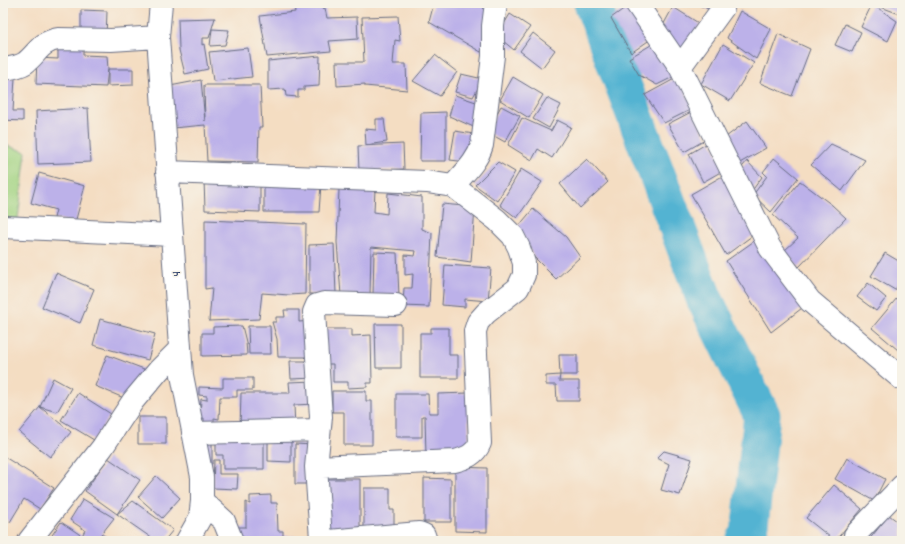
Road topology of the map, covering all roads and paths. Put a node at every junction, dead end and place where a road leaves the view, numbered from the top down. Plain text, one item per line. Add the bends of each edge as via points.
1 (161, 3) edge
2 (496, 3) edge
3 (636, 3) edge
4 (724, 3) edge
5 (158, 37) junction
6 (680, 66) junction
7 (3, 69) edge
8 (167, 172) junction
9 (453, 186) junction
10 (3, 227) edge
11 (172, 235) junction
12 (396, 305) dead end
13 (180, 349) junction
14 (902, 379) edge
15 (319, 430) junction
16 (193, 433) junction
17 (316, 467) junction
18 (902, 486) edge
19 (202, 501) junction
20 (855, 535) dead end
21 (30, 541) edge
22 (187, 541) edge
23 (232, 541) edge
24 (325, 541) edge
25 (329, 541) edge
26 (426, 541) edge

1 - 5 street, 4
2 - 9 street via 480,154
3 - 6 street
4 - 6 street via 723,8
5 - 7 street via 50,40 24,63
5 - 8 street, 4
6 - 14 street via 770,248 810,301
8 - 9 street via 427,182
8 - 11 street, 4
9 - 17 street via 514,236 524,263 524,275 518,288 486,313 478,322 475,331 480,443 477,450 469,457 455,462
10 - 11 street
11 - 13 street, 4
12 - 15 street via 317,305 314,312 321,417
13 - 16 street, 4
13 - 21 street via 133,401 102,448
15 - 16 street
15 - 17 street
16 - 19 street, 4 via 202,477
17 - 24 street via 321,539
18 - 20 street
19 - 22 street, 4 via 200,518
19 - 23 street via 224,521
25 - 26 street via 419,533 424,535

